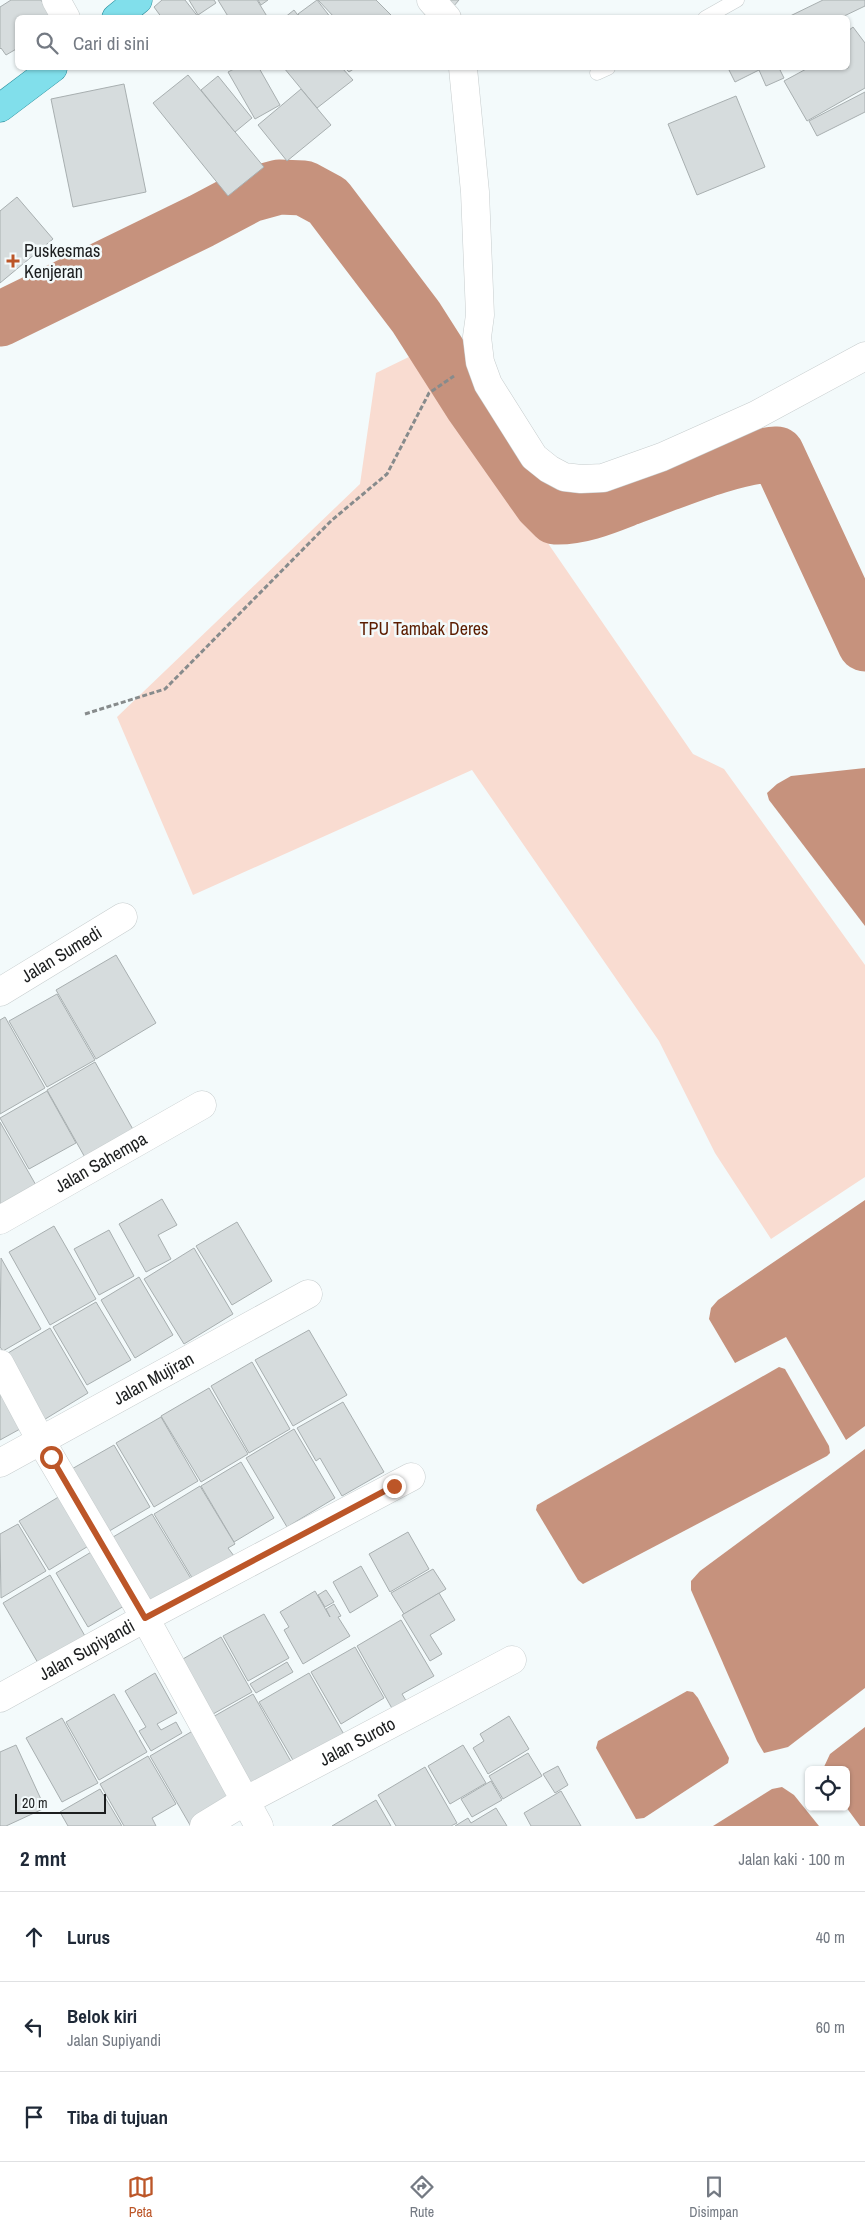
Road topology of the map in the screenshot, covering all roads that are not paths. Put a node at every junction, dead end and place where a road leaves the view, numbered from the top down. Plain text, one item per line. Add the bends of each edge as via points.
1 (56, 0) edge
2 (138, 0) edge
3 (737, 0) edge
4 (64, 15) edge
5 (120, 15) edge
6 (710, 15) edge
7 (50, 70) edge
8 (463, 70) edge
9 (0, 108) edge
10 (865, 356) edge
11 (123, 917) dead end
12 (0, 992) edge
13 (202, 1104) dead end
14 (0, 1220) edge
15 (308, 1294) dead end
16 (0, 1364) edge
17 (42, 1441) junction
18 (0, 1463) edge
19 (411, 1477) dead end
20 (145, 1618) junction
21 (512, 1660) dead end
22 (0, 1698) edge
23 (245, 1801) junction
24 (204, 1826) edge
25 (259, 1826) edge

1 - 4 street
2 - 5 main road
3 - 6 lane
7 - 9 main road
8 - 10 street via 475,192 480,362 488,384 534,457 549,469 564,477 603,478 662,457 756,415
11 - 12 street, Jalan Sumedi
13 - 14 street, Jalan Sahempa
15 - 17 street, Jalan Mujiran
16 - 17 street
17 - 18 street, Jalan Mujiran
17 - 20 street
19 - 20 street, Jalan Supiyandi
20 - 22 street, Jalan Supiyandi
20 - 23 street
21 - 23 street, Jalan Suroto
23 - 24 street, Jalan Suroto
23 - 25 street

